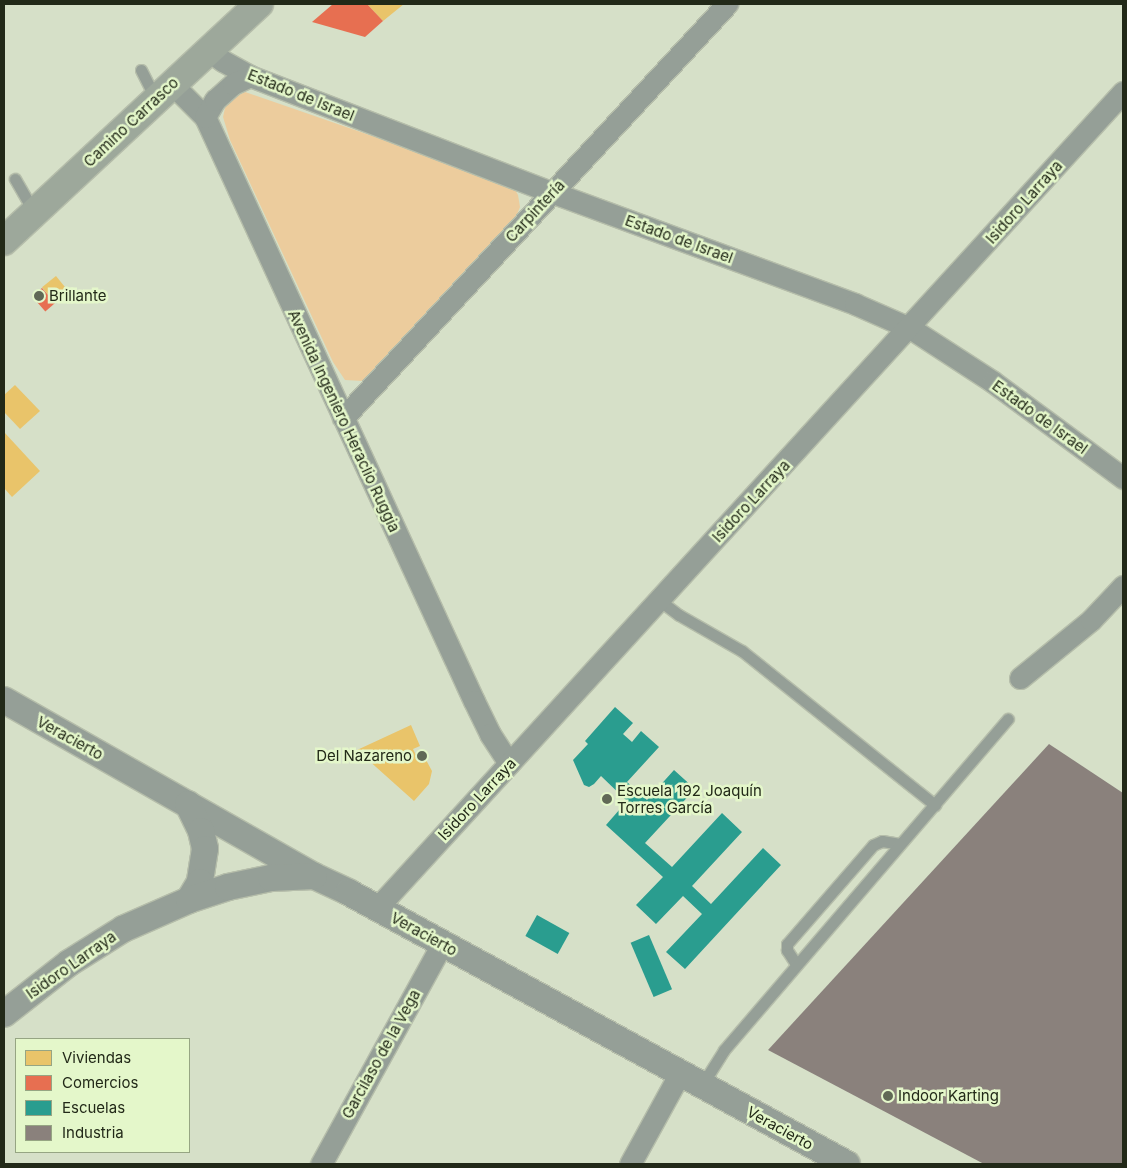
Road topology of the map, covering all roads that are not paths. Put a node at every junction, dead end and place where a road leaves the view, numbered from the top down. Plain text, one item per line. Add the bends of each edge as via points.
1 (259, 4) edge
2 (727, 4) edge
3 (209, 50) junction
4 (141, 70) dead end
5 (250, 76) junction
6 (164, 92) junction
7 (1123, 92) edge
8 (205, 116) junction
9 (15, 179) dead end
10 (552, 192) junction
11 (34, 212) junction
12 (4, 241) edge
13 (910, 328) junction
14 (343, 418) junction
15 (1123, 478) edge
16 (1123, 586) edge
17 (659, 600) junction
18 (1020, 678) dead end
19 (4, 700) edge
20 (1008, 719) dead end
21 (509, 763) junction
22 (188, 804) junction
23 (935, 805) junction
24 (900, 844) junction
25 (314, 876) junction
26 (188, 900) junction
27 (377, 908) junction
28 (442, 944) junction
29 (796, 964) junction
30 (4, 1014) edge
31 (691, 1079) junction
32 (321, 1164) edge
33 (630, 1164) edge
34 (847, 1164) edge

1 - 3 main road, Camino Carrasco
2 - 10 street, Carpintería
3 - 5 street, Estado de Israel
3 - 6 main road, Camino Carrasco
4 - 6 lane
5 - 8 street via 233,84 215,100
5 - 10 street, Estado de Israel
6 - 8 street, Avenida Ingeniero Heraclio Ruggia
6 - 11 main road, Camino Carrasco
7 - 13 street, Isidoro Larraya
8 - 14 street, Avenida Ingeniero Heraclio Ruggia
9 - 11 lane
10 - 13 street, Estado de Israel via 856,304
10 - 14 street, Carpintería
11 - 12 main road, Camino Carrasco
13 - 15 street, Estado de Israel via 992,382
13 - 17 street, Isidoro Larraya
14 - 21 street, Avenida Ingeniero Heraclio Ruggia via 474,701
16 - 18 street via 1090,620
17 - 21 street, Isidoro Larraya
17 - 23 lane via 742,651
19 - 22 street, Veracierto
20 - 23 lane
21 - 27 street, Isidoro Larraya
22 - 25 street, Veracierto
22 - 26 street via 206,848 200,882
23 - 24 lane
24 - 29 lane
24 - 29 lane via 882,841 873,845 788,944 787,950
25 - 26 street, Isidoro Larraya via 271,878
25 - 27 street, Veracierto
26 - 30 street, Isidoro Larraya via 123,929 70,963
27 - 28 street, Veracierto
28 - 31 street, Veracierto
28 - 32 street, Garcilaso de la Vega
29 - 31 lane via 724,1050
31 - 33 street
31 - 34 street, Veracierto

